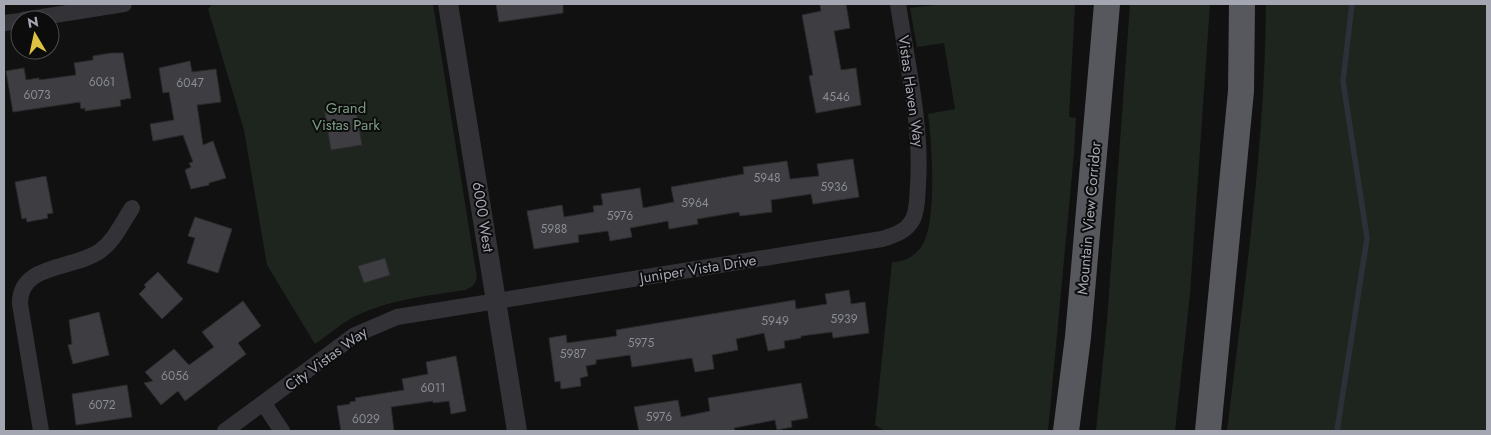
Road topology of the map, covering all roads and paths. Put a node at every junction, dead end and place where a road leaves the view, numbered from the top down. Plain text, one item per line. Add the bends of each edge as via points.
1 (124, 4) edge
2 (448, 4) edge
3 (898, 4) edge
4 (1107, 4) edge
5 (1242, 4) edge
6 (60, 14) edge
7 (132, 208) dead end
8 (900, 233) joint
9 (496, 301) junction
10 (264, 404) junction
11 (41, 431) edge
12 (225, 431) edge
13 (282, 431) edge
14 (517, 431) edge
15 (1066, 431) edge
16 (1208, 431) edge

1 - 6 street
2 - 9 street, 6000 West
3 - 8 street, Vistas Haven Way via 920,153 916,210
4 - 15 highway, Mountain View Corridor via 1080,317
5 - 16 highway via 1241,91
7 - 11 street via 114,236 98,252 38,274 21,290 20,304
8 - 9 street, Juniper Vista Drive
9 - 10 street, City Vistas Way via 414,313 382,322 342,344
9 - 14 street, 6000 West
10 - 12 street, City Vistas Way
10 - 13 street

